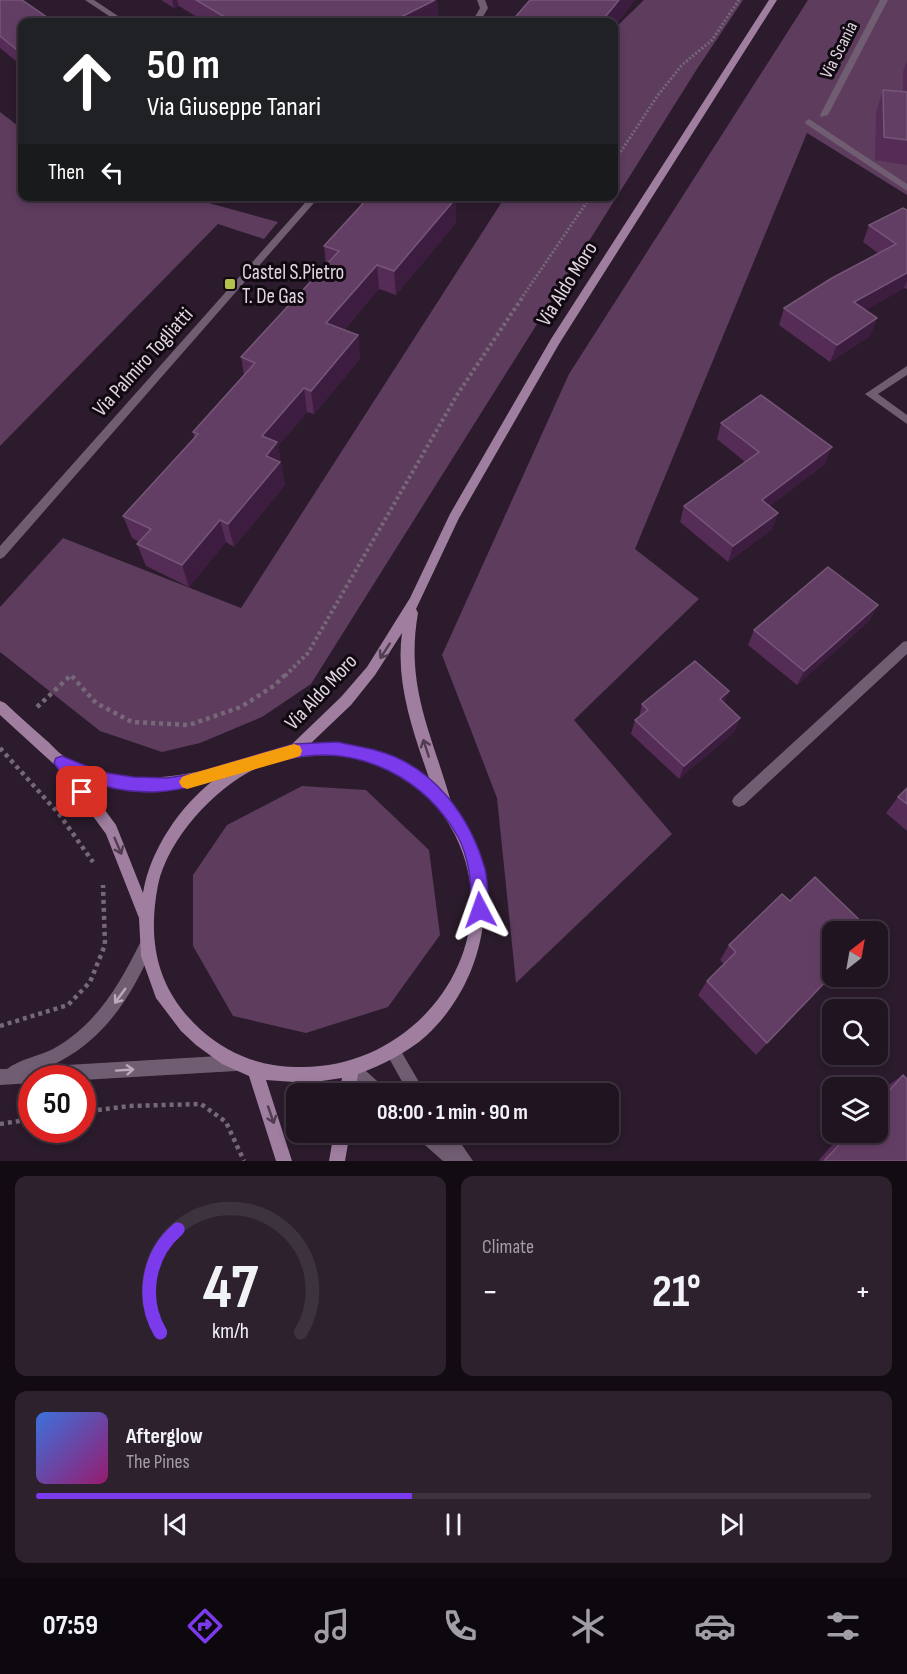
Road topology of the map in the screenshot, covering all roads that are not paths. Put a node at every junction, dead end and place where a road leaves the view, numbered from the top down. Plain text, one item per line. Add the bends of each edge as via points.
1 (89, 0) edge
2 (481, 0) edge
3 (773, 0) edge
4 (884, 0) edge
5 (117, 18) edge
6 (478, 18) edge
7 (824, 115) dead end
8 (809, 122) dead end
9 (907, 188) edge
10 (312, 201) edge
11 (907, 369) edge
12 (907, 420) edge
13 (0, 554) edge
14 (415, 601) junction
15 (907, 646) edge
16 (0, 707) edge
17 (294, 751) junction
18 (62, 763) junction
19 (251, 765) junction
20 (738, 801) dead end
21 (445, 804) junction
22 (145, 916) junction
23 (147, 944) junction
24 (393, 1051) junction
25 (236, 1063) junction
26 (351, 1069) junction
27 (255, 1070) junction
28 (2, 1077) edge
29 (349, 1083) edge
30 (366, 1083) edge
31 (412, 1083) edge
32 (340, 1143) edge
33 (435, 1143) edge
34 (451, 1143) edge
35 (284, 1161) edge
36 (337, 1161) edge
37 (455, 1161) edge
38 (465, 1161) edge

1 - 5 street
2 - 6 street via 484,8
3 - 14 main road, Via Aldo Moro via 555,342 454,517
4 - 7 street, Via Scania
8 - 9 street
10 - 13 street, Via Palmiro Togliatti
11 - 12 street via 870,394
14 -> 17 main road, Via Aldo Moro via 371,671
21 -> 14 main road, Via Aldo Moro via 412,691 407,652
15 - 20 street
16 - 18 main road
17 - 19 main road
17 - 21 main road via 337,749 378,757 414,776
18 - 19 main road via 100,779 167,785
18 -> 22 main road via 111,830
19 - 22 main road via 210,790 177,826 155,869
21 - 24 main road via 465,835 477,871 480,910 473,950 456,989 429,1023
22 - 23 main road
23 - 25 main road via 156,981 175,1014 202,1042
23 -> 28 street via 128,984 96,1028 63,1052
24 - 26 main road
24 - 31 street
25 - 27 main road
28 -> 25 street
26 - 27 main road via 303,1076
26 - 29 main road
26 - 30 street
27 -> 35 main road
32 - 36 main road
33 - 37 street
34 - 38 street

